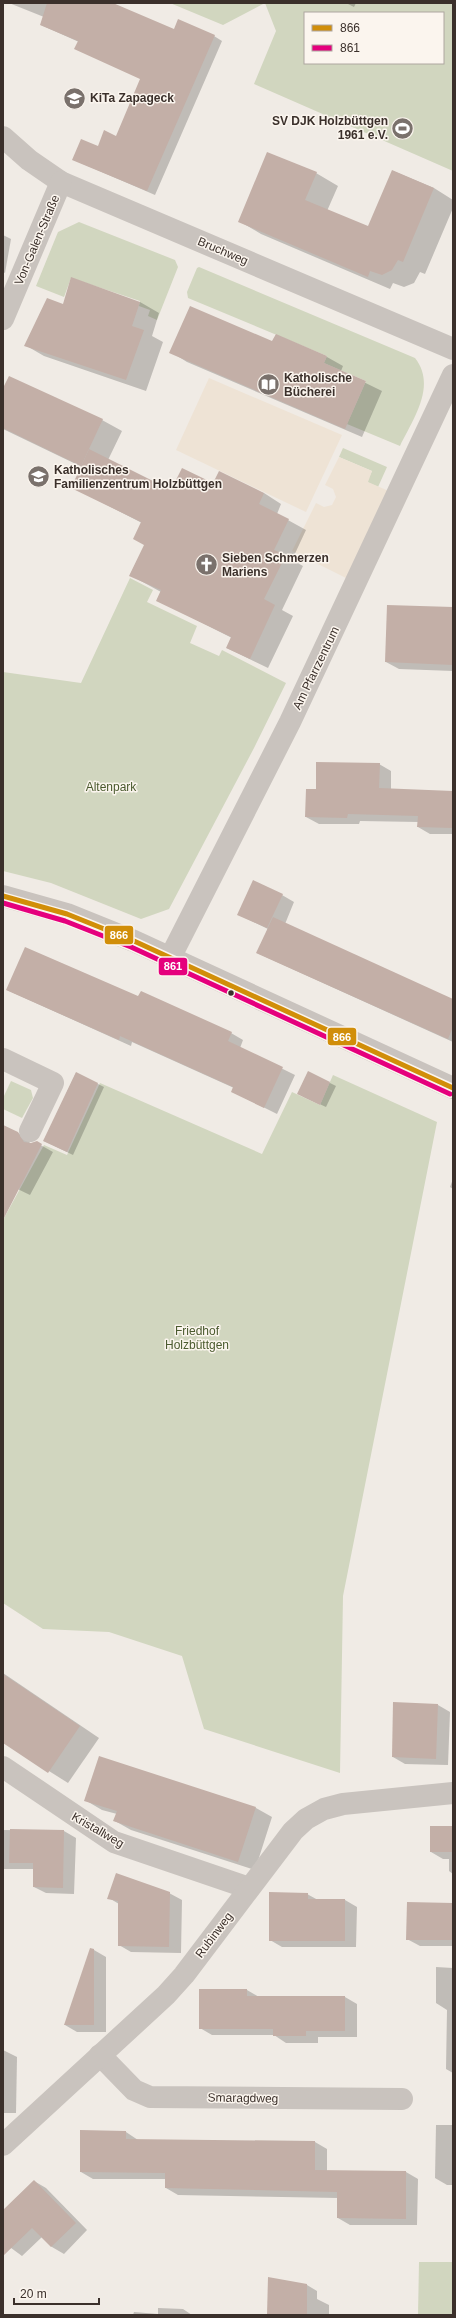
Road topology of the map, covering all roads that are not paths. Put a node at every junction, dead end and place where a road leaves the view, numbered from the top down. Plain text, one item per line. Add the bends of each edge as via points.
1 (3, 137) edge
2 (61, 182) junction
3 (3, 319) edge
4 (453, 349) edge
5 (453, 374) edge
6 (3, 896) edge
7 (170, 958) junction
8 (3, 1059) edge
9 (453, 1088) edge
10 (30, 1131) dead end
11 (3, 1767) edge
12 (453, 1792) edge
13 (249, 1888) junction
14 (100, 2056) junction
15 (402, 2099) dead end
16 (3, 2145) edge

1 - 2 street, Bruchweg via 29,160
2 - 3 street, Von-Galen-Straße
2 - 4 street, Bruchweg
5 - 7 street, Am Pfarrzentrum via 290,722
6 - 7 street via 67,914
7 - 9 street
8 - 10 street via 53,1082
11 - 13 street, Kristallweg via 114,1842
12 - 13 street, Rubinweg via 343,1804 324,1809 306,1819 293,1831
13 - 14 street, Rubinweg via 184,1975
14 - 15 street, Smaragdweg via 134,2090 150,2097
14 - 16 street, Rubinweg

